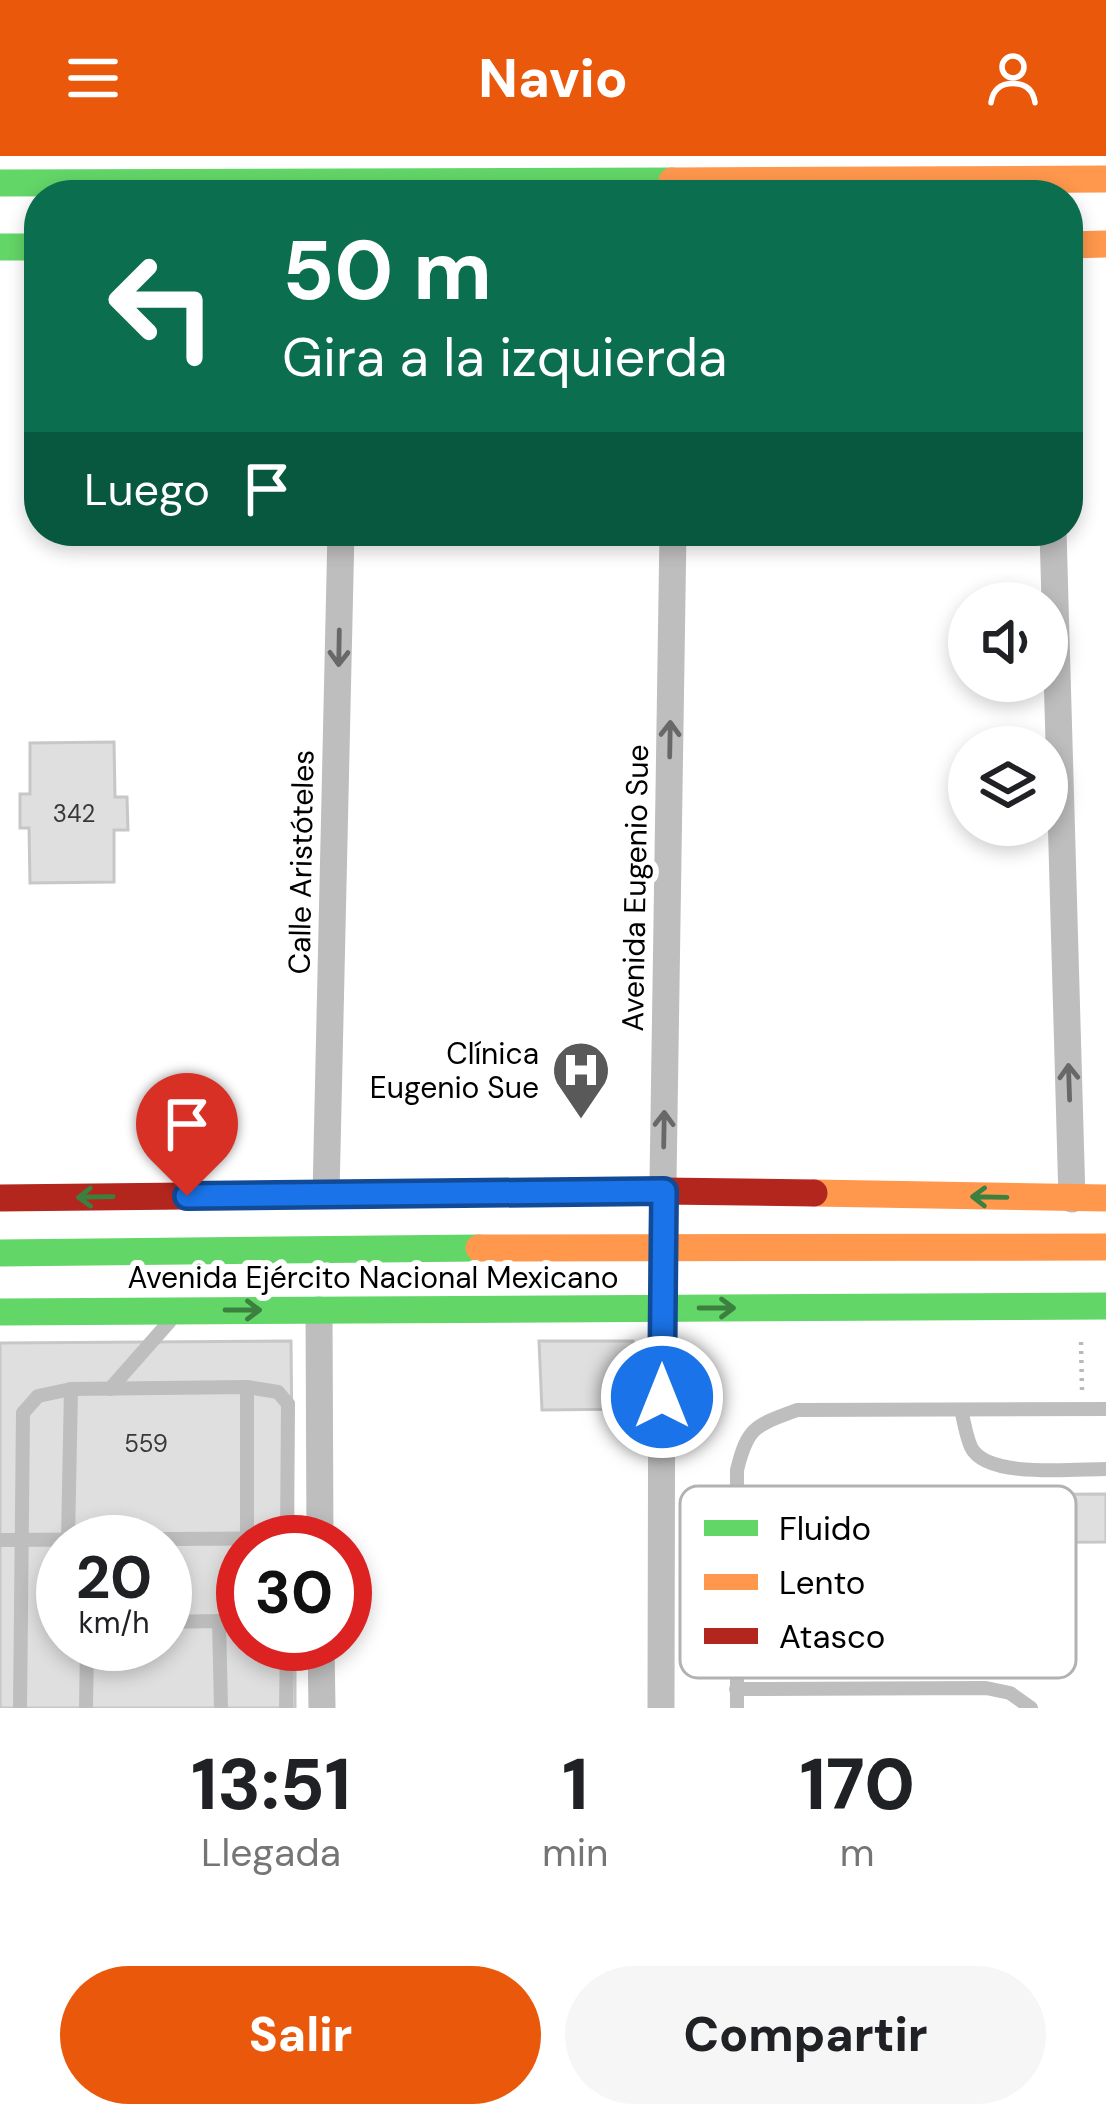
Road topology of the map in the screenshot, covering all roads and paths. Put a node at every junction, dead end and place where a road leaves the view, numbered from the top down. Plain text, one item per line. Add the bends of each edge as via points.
1 (350, 177) edge
2 (1045, 177) edge
3 (678, 178) edge
4 (1106, 179) edge
5 (175, 180) edge
6 (341, 546) edge
7 (674, 546) edge
8 (1053, 546) edge
9 (664, 1191) junction
10 (326, 1195) junction
11 (0, 1198) edge
12 (1106, 1198) edge
13 (1072, 1199) junction
14 (662, 1246) junction
15 (1106, 1246) edge
16 (0, 1253) edge
17 (1093, 1306) edge
18 (662, 1308) junction
19 (320, 1310) junction
20 (180, 1311) junction
21 (0, 1312) edge
22 (247, 1387) junction
23 (70, 1389) junction
24 (110, 1389) junction
25 (1082, 1409) junction
26 (1106, 1409) edge
27 (962, 1410) junction
28 (1106, 1468) edge
29 (737, 1486) edge
30 (68, 1515) edge
31 (247, 1515) edge
32 (287, 1515) edge
33 (320, 1515) edge
34 (0, 1540) edge
35 (36, 1540) edge
36 (192, 1622) edge
37 (87, 1671) edge
38 (287, 1671) edge
39 (321, 1671) edge
40 (736, 1678) edge
41 (739, 1678) edge
42 (736, 1681) junction
43 (20, 1708) edge
44 (86, 1708) edge
45 (221, 1708) edge
46 (286, 1708) edge
47 (322, 1708) edge
48 (661, 1708) edge
49 (736, 1708) edge
50 (1031, 1708) edge

1 - 3 main road
1 - 5 main road
2 - 3 main road
2 - 4 main road
6 -> 10 street, Calle Aristóteles
9 -> 7 street, Avenida Eugenio Sue
13 -> 8 street
9 - 10 main road
13 -> 9 main road
9 - 14 street, Avenida Eugenio Sue
10 -> 11 main road
12 - 13 main road
14 - 15 main road, Avenida Ejército Nacional Mexicano
14 - 16 main road, Avenida Ejército Nacional Mexicano
14 - 18 street, Avenida Eugenio Sue
18 -> 17 main road, Avenida Ejército Nacional Mexicano
17 - 25 path
18 - 19 main road, Avenida Ejército Nacional Mexicano
18 - 48 street, Avenida Eugenio Sue
20 -> 19 main road, Avenida Ejército Nacional Mexicano
19 - 33 street
20 - 21 main road, Avenida Ejército Nacional Mexicano
20 - 24 lane
22 - 24 lane
22 - 31 lane
22 - 32 lane, bridge via 278,1392 288,1404
23 - 24 lane
23 - 30 lane
23 - 43 lane, bridge via 38,1396 23,1413
25 - 26 lane
25 - 27 lane
27 - 28 lane via 972,1450 989,1465
27 - 29 lane via 796,1410 745,1438
34 - 35 lane
36 - 45 lane via 219,1621
37 - 44 lane
38 - 46 lane
39 - 47 street
40 - 42 lane
41 - 42 lane
42 - 49 lane
42 - 50 lane via 986,1688

